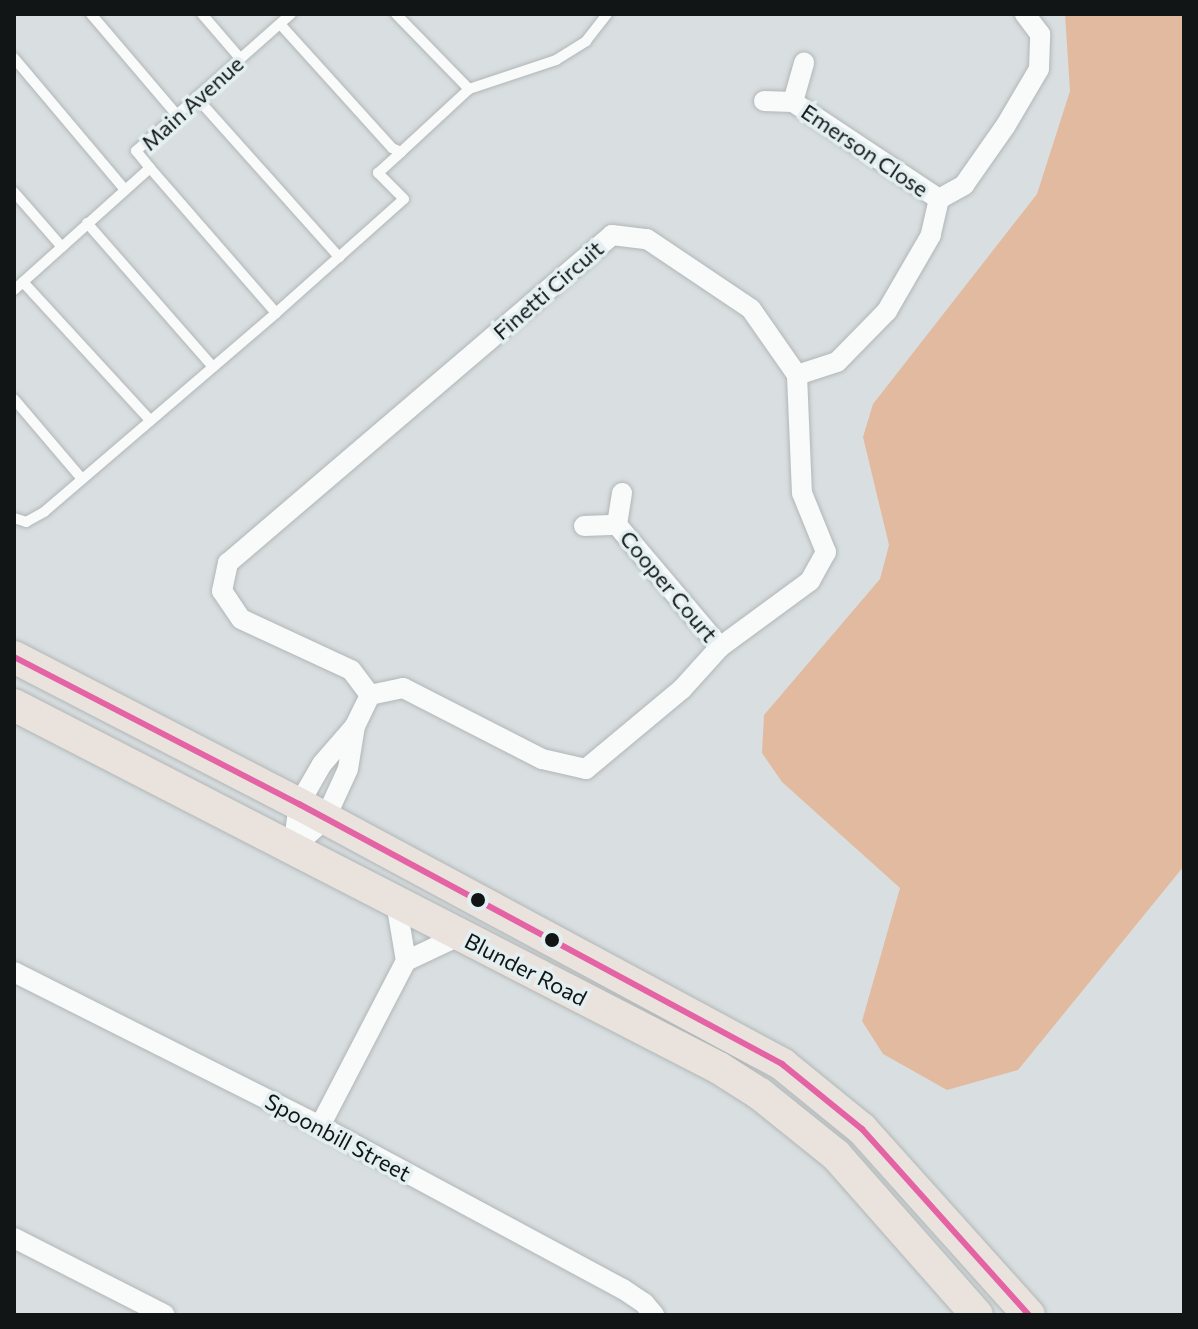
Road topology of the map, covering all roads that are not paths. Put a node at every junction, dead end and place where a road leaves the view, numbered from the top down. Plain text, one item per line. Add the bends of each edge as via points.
1 (91, 14) edge
2 (202, 14) edge
3 (291, 14) edge
4 (396, 14) edge
5 (607, 14) edge
6 (1025, 14) edge
7 (280, 24) junction
8 (14, 58) edge
9 (240, 58) junction
10 (804, 63) dead end
11 (469, 89) junction
12 (196, 97) junction
13 (764, 101) dead end
14 (793, 102) junction
15 (176, 114) junction
16 (401, 152) junction
17 (150, 168) junction
18 (125, 190) junction
19 (14, 192) edge
20 (939, 199) junction
21 (87, 223) junction
22 (62, 247) junction
23 (339, 257) junction
24 (18, 286) edge
25 (276, 313) junction
26 (213, 367) junction
27 (797, 375) junction
28 (14, 399) edge
29 (150, 420) junction
30 (82, 479) junction
31 (622, 493) dead end
32 (14, 518) edge
33 (617, 525) junction
34 (584, 526) dead end
35 (720, 647) junction
36 (14, 657) edge
37 (370, 695) junction
38 (14, 705) edge
39 (355, 726) junction
40 (312, 812) junction
41 (293, 848) junction
42 (396, 902) junction
43 (461, 935) junction
44 (406, 961) junction
45 (14, 972) edge
46 (320, 1126) junction
47 (14, 1238) edge
48 (165, 1315) edge
49 (654, 1315) edge
50 (977, 1315) edge
51 (1029, 1315) edge

1 - 15 lane
2 - 9 lane
3 - 7 lane, Main Avenue
4 - 11 lane
5 - 11 lane via 586,41 556,60
6 - 20 street via 1040,34 1039,69 964,185
7 - 9 lane, Main Avenue
7 - 16 lane
8 - 18 lane
9 - 12 lane, Main Avenue
10 - 14 street, Emerson Close
11 - 16 lane
12 - 15 lane, Main Avenue
12 - 23 lane
13 - 14 street, Emerson Close
14 - 20 street, Emerson Close
15 - 17 lane, Main Avenue via 136,151
16 - 23 lane via 378,173 404,199
17 - 18 lane, Main Avenue
17 - 25 lane
18 - 21 lane, Main Avenue
19 - 22 lane
20 - 27 street, Emerson Close via 931,235 887,311 837,362
21 - 22 lane, Main Avenue
21 - 26 lane
22 - 24 lane, Main Avenue
23 - 25 lane
24 - 29 lane
25 - 26 lane
26 - 29 lane
27 - 35 street via 802,493 826,552 810,581
27 - 37 street, Finetti Circuit via 751,309 647,239 612,235 228,563 222,591 241,619 351,670
28 - 30 lane
29 - 30 lane
30 - 32 lane via 44,512 26,522
31 - 33 street, Cooper Court
33 - 34 street, Cooper Court
33 - 35 street, Cooper Court
35 - 37 street via 682,689 586,769 542,759 403,688
36 - 40 main road, Blunder Road
37 - 39 street
38 - 41 main road, Blunder Road
39 - 40 street via 322,764
39 - 40 street via 348,769
40 - 41 street
40 - 41 street
40 - 51 main road, Blunder Road via 782,1064 873,1140
41 - 42 main road, Blunder Road
42 - 43 main road, Blunder Road
42 - 44 street
43 - 44 street
43 - 50 main road, Blunder Road via 719,1068 772,1103 836,1155
44 - 46 street
45 - 46 street, Spoonbill Street
46 - 49 street, Spoonbill Street via 623,1289
47 - 48 street

